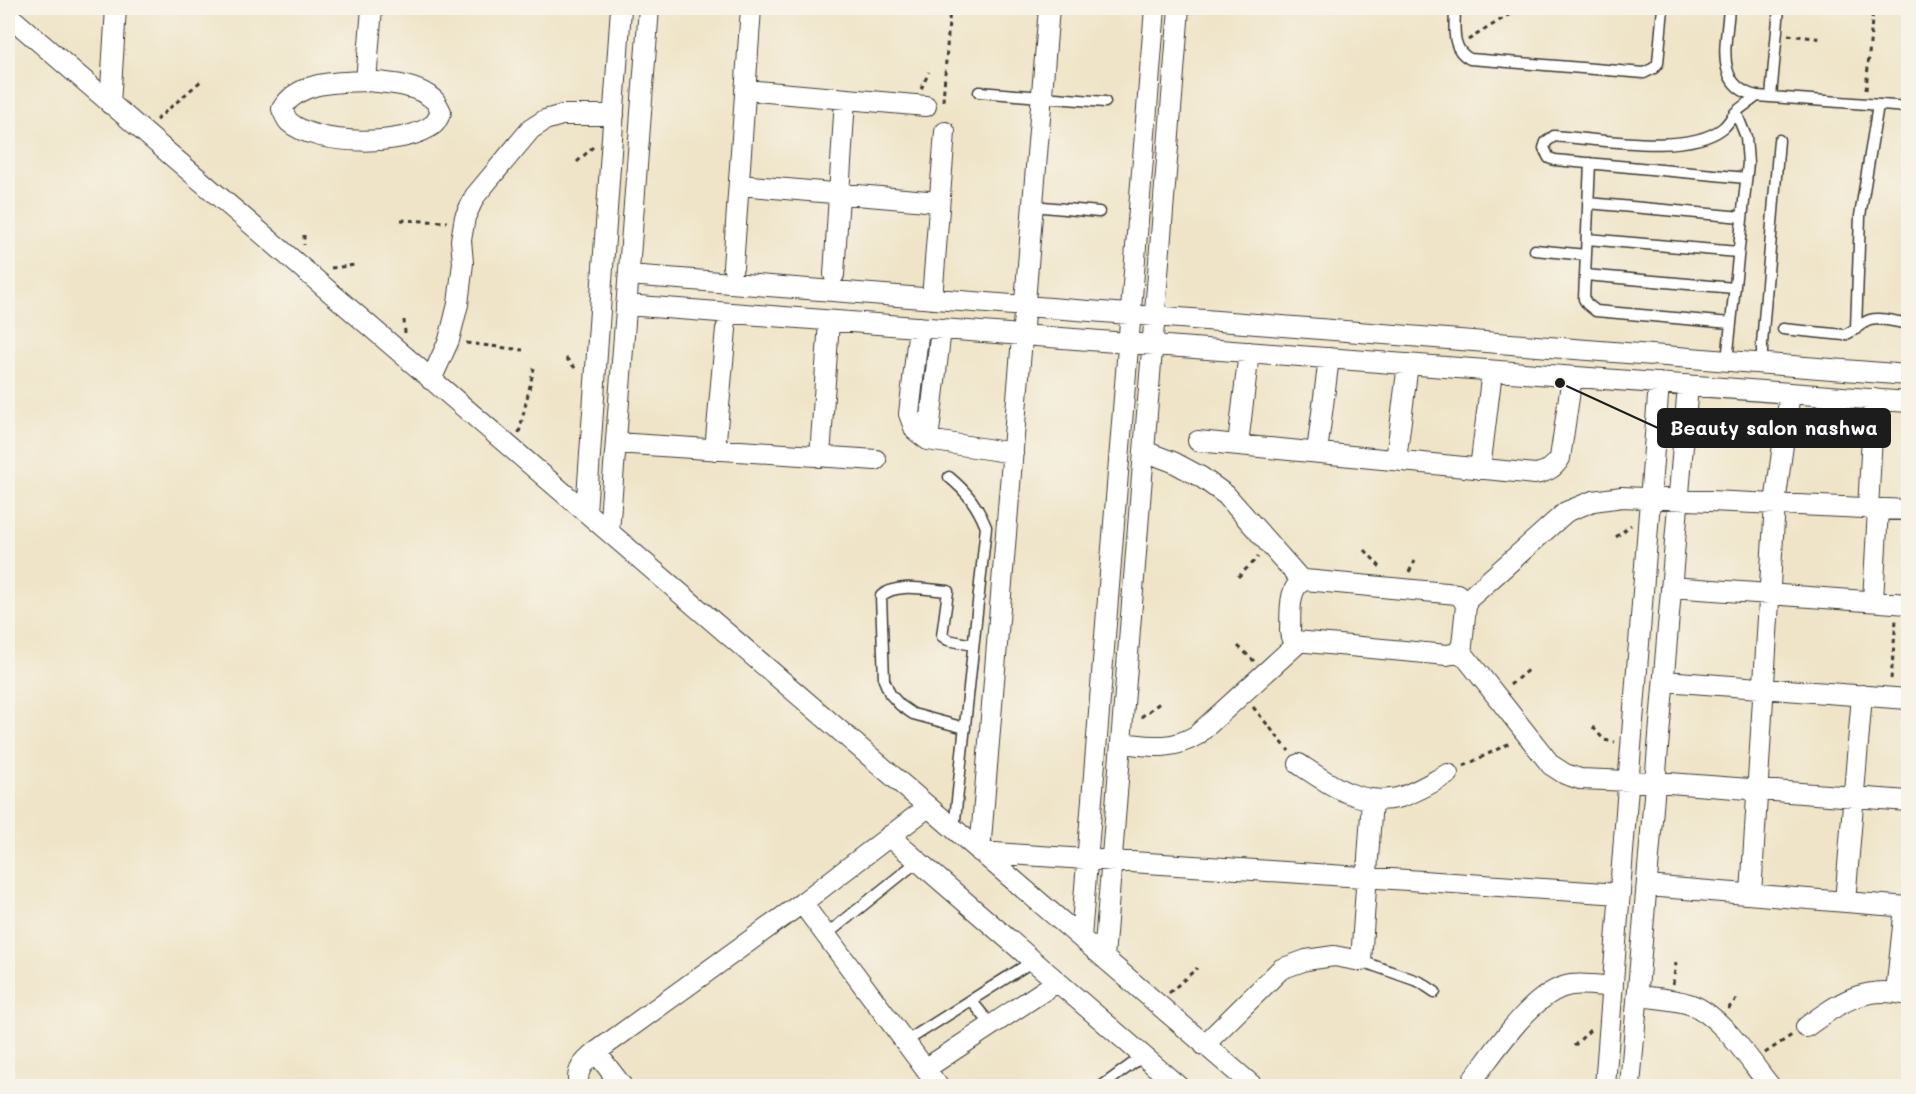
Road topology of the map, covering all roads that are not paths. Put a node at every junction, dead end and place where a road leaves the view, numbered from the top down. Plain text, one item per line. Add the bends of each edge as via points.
1 (116, 8) edge
2 (372, 8) edge
3 (621, 8) edge
4 (650, 8) edge
5 (751, 8) edge
6 (1049, 8) edge
7 (1155, 8) edge
8 (1179, 8) edge
9 (1455, 8) edge
10 (1663, 8) edge
11 (1729, 8) edge
12 (1779, 8) edge
13 (8, 15) edge
14 (366, 81) junction
15 (745, 90) junction
16 (979, 92) dead end
17 (1757, 96) junction
18 (1041, 97) junction
19 (1771, 97) junction
20 (845, 99) junction
21 (1105, 102) dead end
22 (110, 104) junction
23 (1878, 105) junction
24 (926, 106) dead end
25 (1908, 107) edge
26 (1736, 112) junction
27 (614, 115) junction
28 (945, 132) road end
29 (1779, 140) dead end
30 (1590, 164) junction
31 (1746, 178) junction
32 (739, 185) junction
33 (839, 194) junction
34 (608, 202) junction
35 (939, 202) junction
36 (1588, 203) junction
37 (634, 205) junction
38 (1032, 206) junction
39 (1099, 212) dead end
40 (1742, 217) junction
41 (1587, 239) junction
42 (1535, 250) dead end
43 (1738, 252) junction
44 (1586, 255) junction
45 (733, 267) dead end
46 (629, 275) junction
47 (834, 275) dead end
48 (1585, 275) junction
49 (1734, 288) junction
50 (932, 299) junction
51 (626, 305) junction
52 (1024, 306) junction
53 (1131, 314) junction
54 (1155, 316) junction
55 (829, 321) junction
56 (1730, 323) junction
57 (1908, 324) edge
58 (919, 327) junction
59 (1856, 328) junction
60 (726, 329) dead end
61 (941, 329) junction
62 (1783, 329) dead end
63 (1022, 335) junction
64 (1451, 339) junction
65 (1129, 343) junction
66 (1153, 345) junction
67 (1249, 352) junction
68 (1329, 358) junction
69 (1727, 361) junction
70 (1762, 363) junction
71 (1408, 364) junction
72 (1450, 368) junction
73 (1492, 370) junction
74 (1908, 375) edge
75 (1572, 377) junction
76 (431, 380) junction
77 (1659, 383) junction
78 (1688, 385) junction
79 (1762, 391) junction
80 (1790, 393) junction
81 (1874, 399) junction
82 (1908, 402) edge
83 (928, 440) junction
84 (1198, 441) dead end
85 (616, 443) junction
86 (1238, 444) junction
87 (715, 450) junction
88 (1144, 451) junction
89 (1317, 452) junction
90 (1013, 453) junction
91 (820, 457) junction
92 (876, 460) dead end
93 (1396, 460) junction
94 (1480, 469) junction
95 (949, 477) dead end
96 (1650, 498) junction
97 (1679, 500) junction
98 (1775, 504) junction
99 (1873, 509) junction
100 (1908, 510) edge
101 (586, 513) junction
102 (609, 532) junction
103 (1302, 581) junction
104 (1671, 587) junction
105 (1770, 594) junction
106 (1873, 601) junction
107 (1465, 602) junction
108 (1903, 604) edge
109 (1107, 626) junction
110 (1131, 626) junction
111 (1299, 642) junction
112 (974, 645) junction
113 (1460, 650) junction
114 (1664, 681) junction
115 (1764, 688) junction
116 (1862, 695) junction
117 (1899, 698) edge
118 (1634, 713) junction
119 (1661, 716) junction
120 (965, 728) junction
121 (1122, 743) junction
122 (1299, 764) road end
123 (1448, 774) road end
124 (1629, 781) junction
125 (1656, 782) junction
126 (1758, 789) junction
127 (1854, 797) junction
128 (1372, 800) junction
129 (1908, 801) edge
130 (928, 807) junction
131 (954, 829) junction
132 (889, 836) junction
133 (980, 852) junction
134 (1089, 859) junction
135 (1113, 860) junction
136 (918, 861) junction
137 (1366, 877) junction
138 (1647, 886) junction
139 (1620, 894) junction
140 (1751, 894) junction
141 (1845, 902) junction
142 (802, 903) junction
143 (1907, 907) edge
144 (826, 935) junction
145 (1081, 938) junction
146 (1104, 958) junction
147 (1033, 961) junction
148 (1361, 961) junction
149 (1057, 982) junction
150 (1613, 987) junction
151 (1435, 992) dead end
152 (1902, 994) edge
153 (1638, 996) junction
154 (971, 1000) junction
155 (991, 1025) junction
156 (1806, 1027) road end
157 (905, 1042) junction
158 (1204, 1045) junction
159 (596, 1052) junction
160 (1143, 1056) junction
161 (932, 1081) edge
162 (1172, 1085) edge
163 (579, 1086) edge
164 (622, 1086) edge
165 (1102, 1086) edge
166 (1253, 1086) edge
167 (1471, 1086) edge
168 (1605, 1086) edge
169 (1630, 1086) edge
170 (1770, 1086) edge

1 - 22 street
2 - 14 street
3 - 27 street
4 - 37 street
5 - 15 street
6 - 18 street
7 - 53 street
8 - 54 street
9 - 10 lane via 1455,42 1464,56 1644,73 1654,68 1659,57
11 - 17 lane via 1726,70 1737,88
12 - 19 lane
13 - 22 street
14 - 14 street via 332,82 306,89 288,98 282,109 288,121 305,131 361,141 418,133 435,123 441,112 435,100 418,90
15 - 20 street
15 - 32 street
16 - 18 lane
17 - 19 lane
17 - 26 lane
18 - 21 lane
18 - 38 street
19 - 23 lane
20 - 24 street
20 - 33 street
22 - 76 street
23 - 25 lane
23 - 59 lane via 1860,216
26 - 30 lane via 1724,128 1682,142 1554,136 1545,142 1549,158
26 - 31 lane via 1746,136
27 - 34 street
27 - 76 street via 562,115 545,120 531,129 475,196 464,223 458,304 449,340
28 - 35 street
29 - 70 lane
30 - 31 lane
30 - 36 lane
31 - 40 lane
32 - 33 street
32 - 45 street
33 - 35 street
33 - 47 street
34 - 37 street
34 - 101 street
35 - 50 street
36 - 40 lane
36 - 41 lane
37 - 46 street
38 - 39 lane
38 - 52 street
40 - 43 lane
41 - 43 lane
41 - 44 lane
42 - 44 lane
43 - 49 lane
44 - 48 lane
46 - 50 street
46 - 51 street
48 - 49 lane
48 - 56 lane via 1584,299 1596,311
49 - 56 lane
50 - 52 street
51 - 55 street
51 - 85 street
52 - 53 street
52 - 63 street
53 - 54 street
53 - 65 street
54 - 64 street
54 - 66 street
55 - 58 street
55 - 91 street
56 - 69 lane
57 - 59 lane via 1877,319
58 - 61 street
58 - 83 street via 909,414 915,430
59 - 62 lane via 1844,335
60 - 87 street
61 - 63 street
61 - 83 street
63 - 65 street
63 - 90 street
64 - 69 street
64 - 72 street
65 - 66 street
65 - 109 street
66 - 67 street
66 - 88 street
67 - 68 street
67 - 86 street
68 - 71 street
68 - 89 street
69 - 70 street
70 - 74 street
70 - 79 street
71 - 72 street
71 - 93 street
72 - 73 street
73 - 75 street
73 - 94 street
75 - 77 street
75 - 94 street via 1556,465 1535,474
76 - 101 street
77 - 78 street
77 - 96 street
78 - 79 street
78 - 97 street
79 - 80 street
80 - 81 street
80 - 98 street
81 - 82 street
81 - 99 street
83 - 90 street
84 - 86 street
85 - 87 street
85 - 102 street
86 - 89 street
87 - 91 street
88 - 103 street via 1201,477 1226,495
88 - 110 street
89 - 93 street
90 - 133 street
91 - 92 street
93 - 94 street
95 - 112 lane via 966,490 986,527
96 - 97 street
96 - 107 street via 1593,501 1566,512
96 - 118 street
97 - 98 street
97 - 104 street
98 - 99 street
98 - 105 street
99 - 100 street
99 - 106 street
101 - 102 street
102 - 130 street
103 - 107 street via 1454,593
103 - 111 street via 1293,589 1290,631
104 - 105 street
104 - 114 street
105 - 106 street
105 - 115 street
106 - 108 street
107 - 113 street
109 - 110 street
109 - 134 street
110 - 121 street
111 - 113 street via 1448,655
111 - 121 street via 1185,743 1172,747
112 - 120 lane
112 - 120 lane via 942,636 948,591 897,588 881,596 884,680 890,694 913,714
113 - 124 street via 1551,765 1580,779
114 - 115 street
114 - 119 street
115 - 116 street
115 - 126 street
116 - 117 street
116 - 127 street
118 - 119 street via 1647,718
118 - 124 street
119 - 125 street
120 - 131 lane
121 - 135 street
122 - 128 street via 1347,794
123 - 128 street via 1397,798
124 - 125 street
124 - 139 street
125 - 126 street
125 - 138 street
126 - 127 street
126 - 140 street
127 - 129 street
127 - 141 street
128 - 137 street
130 - 131 street
130 - 132 street
131 - 133 street
132 - 136 street
132 - 142 street
133 - 134 street
133 - 145 street
134 - 135 street
134 - 145 street
135 - 137 street
135 - 146 street
136 - 144 lane
136 - 147 street
137 - 139 street
137 - 148 street
138 - 140 street
138 - 153 street
139 - 150 street
140 - 141 street
141 - 143 street
142 - 144 street
142 - 159 street
143 - 152 street
144 - 157 street
145 - 146 street
146 - 158 street
147 - 149 street
147 - 154 lane
148 - 151 lane via 1420,982
148 - 158 street via 1334,956 1281,969
149 - 155 street
149 - 160 street
150 - 167 street via 1570,985 1547,995 1528,1010
150 - 168 street
152 - 156 street via 1872,992 1849,998
153 - 169 street
153 - 170 street via 1689,1004 1704,1011 1718,1022
154 - 155 lane
154 - 157 lane
155 - 161 street
157 - 161 street
158 - 166 street
159 - 163 street via 580,1067
159 - 164 street
160 - 162 street
160 - 165 lane

